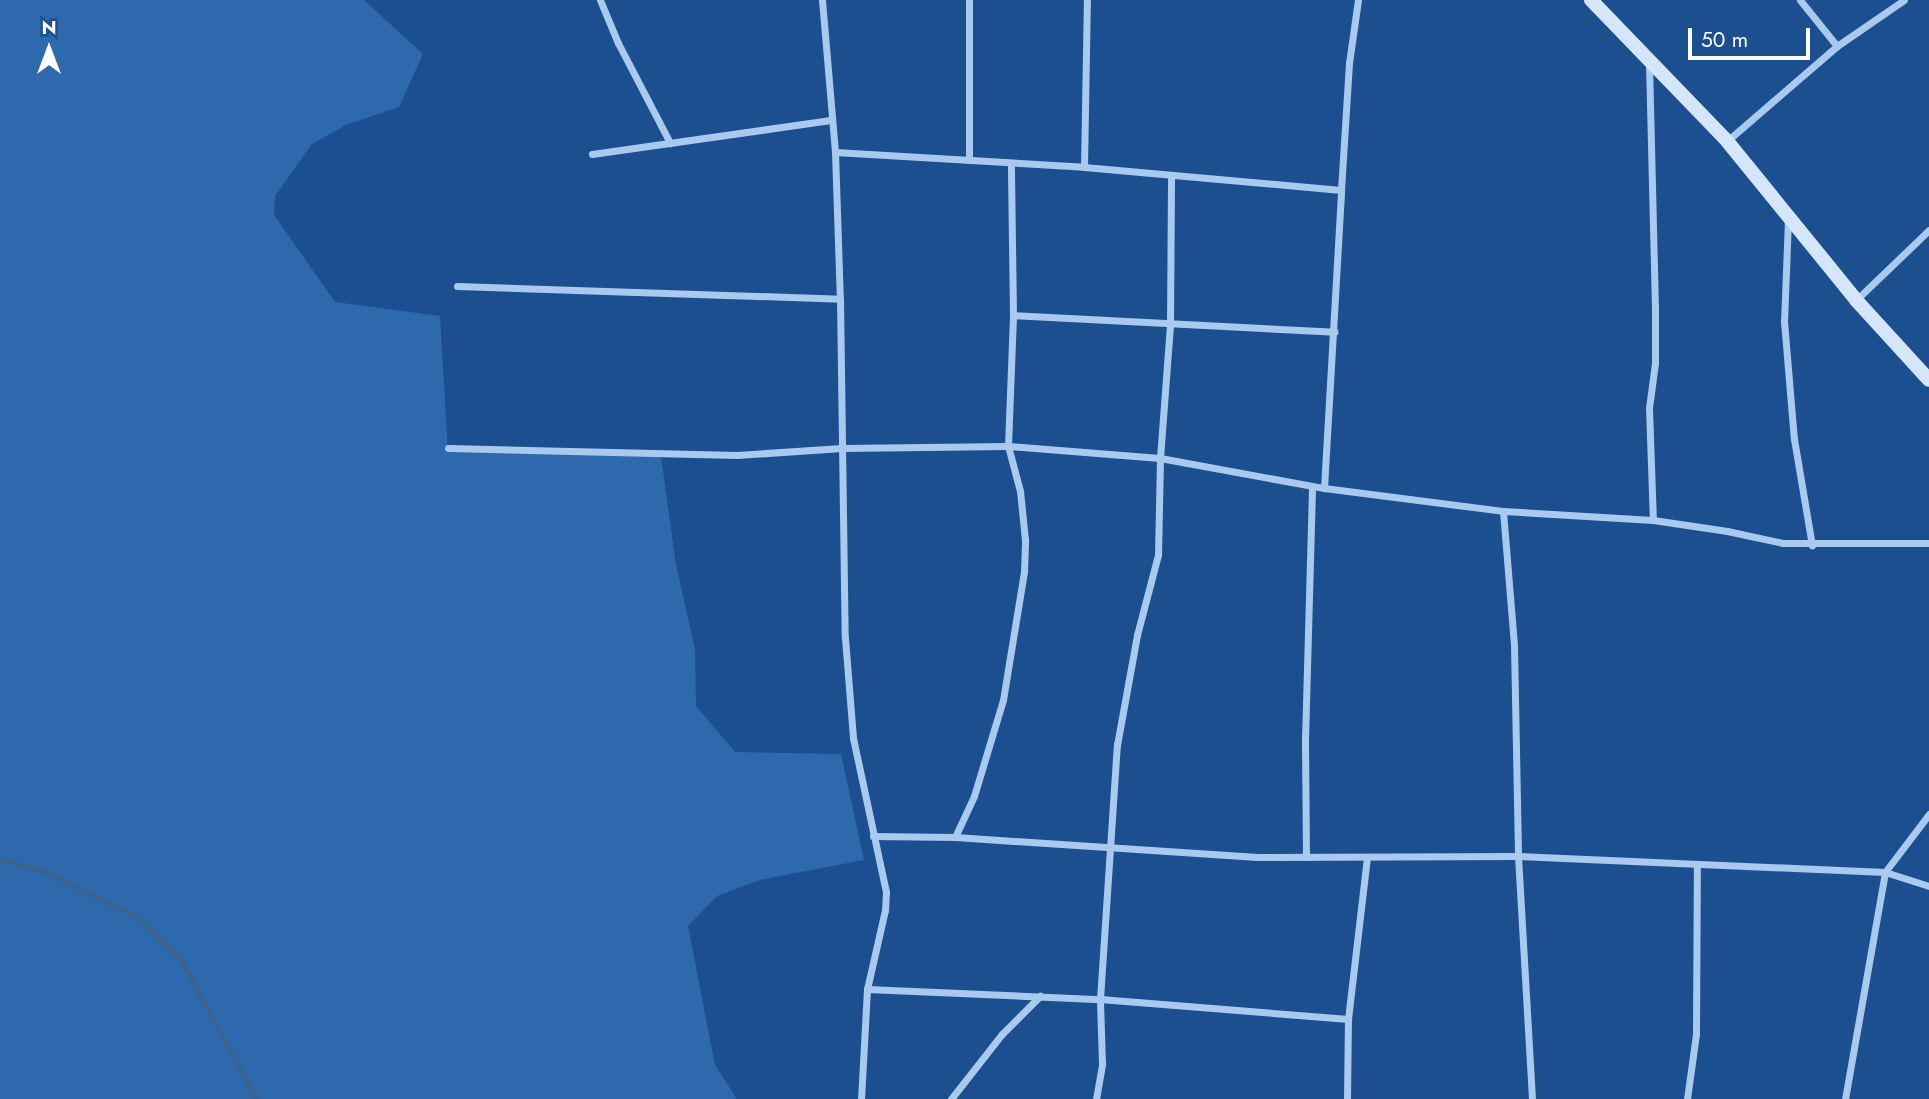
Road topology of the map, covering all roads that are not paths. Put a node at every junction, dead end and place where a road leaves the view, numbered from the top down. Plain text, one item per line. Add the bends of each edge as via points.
1 (600, 0) edge
2 (822, 0) edge
3 (969, 0) edge
4 (1087, 0) edge
5 (1358, 0) edge
6 (1591, 0) edge
7 (1800, 0) edge
8 (1904, 0) edge
9 (1837, 46) junction
10 (1649, 57) junction
11 (831, 120) junction
12 (1727, 141) junction
13 (670, 143) junction
14 (835, 152) junction
15 (592, 154) dead end
16 (969, 160) junction
17 (1011, 164) junction
18 (1084, 167) junction
19 (1171, 175) junction
20 (1340, 190) junction
21 (1788, 215) junction
22 (1929, 230) edge
23 (457, 286) dead end
24 (840, 299) junction
25 (1856, 300) junction
26 (1013, 316) junction
27 (1170, 326) junction
28 (1335, 332) junction
29 (1929, 380) edge
30 (1008, 446) junction
31 (448, 448) dead end
32 (842, 448) junction
33 (1160, 458) junction
34 (1312, 486) junction
35 (1324, 488) junction
36 (1503, 511) junction
37 (1653, 520) junction
38 (1929, 544) edge
39 (1812, 545) junction
40 (1929, 814) edge
41 (873, 836) junction
42 (955, 837) junction
43 (1109, 848) junction
44 (1518, 856) junction
45 (1306, 857) junction
46 (1367, 857) junction
47 (1697, 866) junction
48 (1885, 872) junction
49 (1929, 886) edge
50 (867, 989) junction
51 (1040, 996) junction
52 (1100, 999) junction
53 (1348, 1019) junction
54 (861, 1099) edge
55 (951, 1099) edge
56 (1096, 1099) edge
57 (1347, 1099) edge
58 (1532, 1099) edge
59 (1687, 1099) edge
60 (1846, 1099) edge

1 - 13 street
2 - 11 street
3 - 16 street
4 - 18 street
5 - 20 street
6 - 10 street
7 - 9 street
8 - 9 street
9 - 12 street
10 - 12 street
10 - 37 street via 1655,312 1649,408
11 - 13 street
11 - 14 street
12 - 21 street
13 - 15 street
14 - 16 street
14 - 24 street
16 - 17 street
17 - 18 street
17 - 26 street
18 - 19 street
19 - 20 street
19 - 27 street
20 - 28 street
21 - 25 street
21 - 39 street via 1784,321 1794,439
22 - 25 street
23 - 24 street
24 - 32 street
25 - 29 street
26 - 27 street
26 - 30 street
27 - 28 street
27 - 33 street
28 - 35 street
30 - 32 street
30 - 33 street
30 - 42 street via 1020,491 1024,572 1003,700 974,796
31 - 32 street via 737,455
32 - 41 street via 850,713
33 - 34 street
33 - 43 street via 1158,555 1116,745
34 - 35 street
34 - 45 street
35 - 36 street
36 - 37 street
36 - 44 street via 1514,645
37 - 39 street
38 - 39 street
40 - 48 street
41 - 42 street
41 - 50 street via 886,909
42 - 43 street
43 - 45 street
43 - 52 street
44 - 46 street
44 - 47 street
44 - 58 street
45 - 46 street
46 - 53 street
47 - 48 street
47 - 59 street via 1696,1034
48 - 49 street
48 - 60 street
50 - 51 street
50 - 54 street
51 - 52 street
51 - 55 street via 1002,1034
52 - 53 street
52 - 56 street via 1102,1064
53 - 57 street

